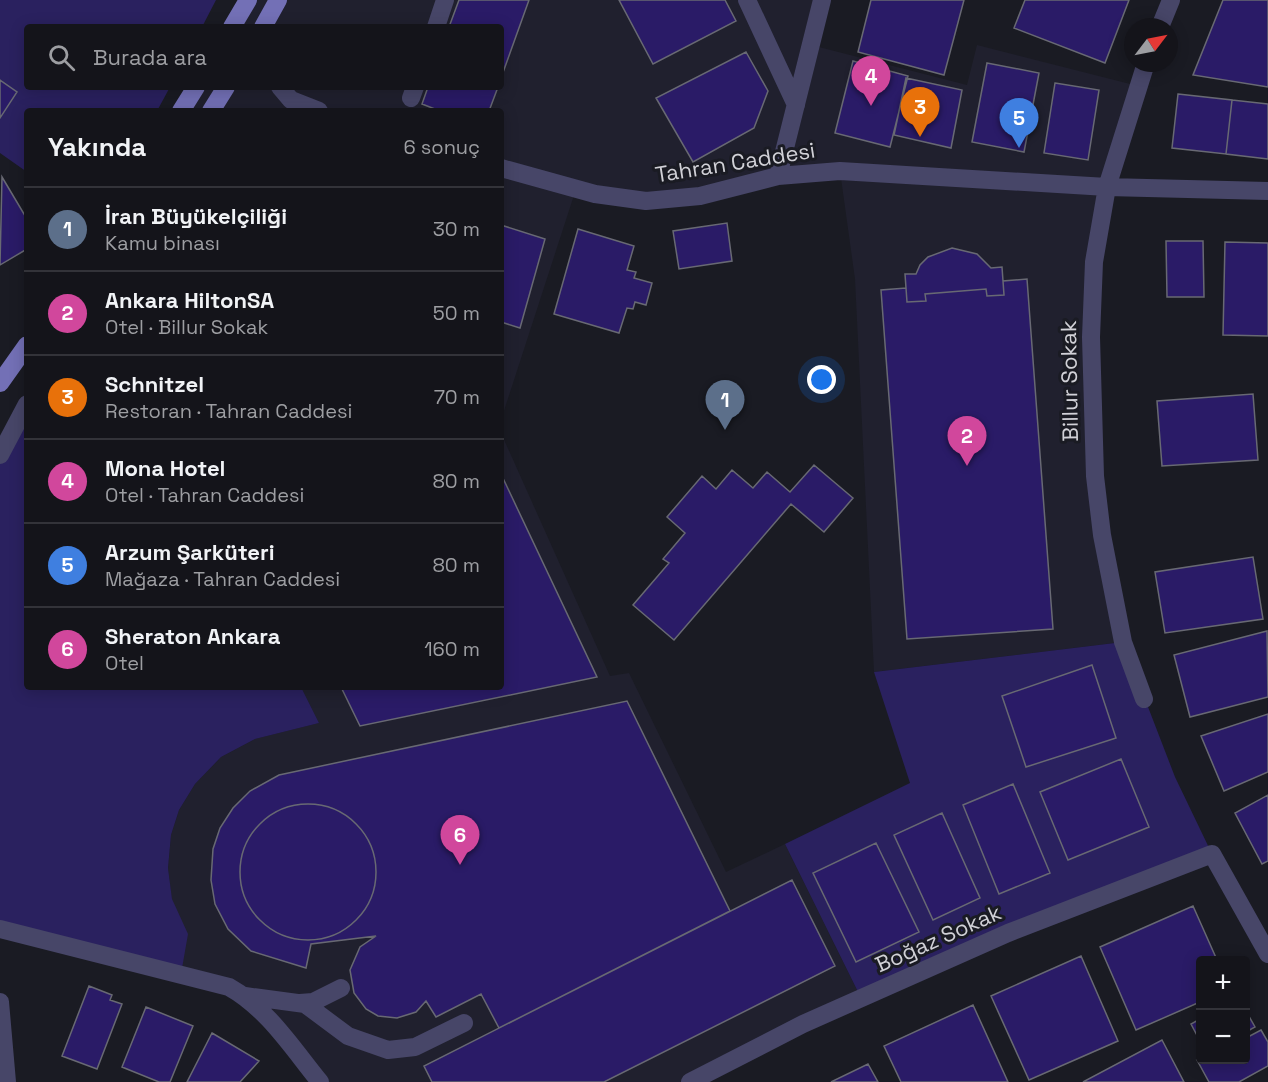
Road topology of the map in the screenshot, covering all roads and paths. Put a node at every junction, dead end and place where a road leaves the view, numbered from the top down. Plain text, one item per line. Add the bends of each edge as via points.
1 (248, 0) edge
2 (278, 0) edge
3 (446, 0) edge
4 (747, 0) edge
5 (822, 0) edge
6 (1171, 0) edge
7 (1164, 18) edge
8 (234, 24) edge
9 (265, 24) edge
10 (437, 24) edge
11 (1143, 72) edge
12 (194, 90) edge
13 (224, 90) edge
14 (283, 90) edge
15 (796, 105) junction
16 (183, 108) edge
17 (213, 108) edge
18 (311, 108) edge
19 (504, 169) edge
20 (778, 176) junction
21 (1107, 187) junction
22 (1268, 191) edge
23 (24, 349) edge
24 (0, 383) edge
25 (24, 410) edge
26 (0, 455) edge
27 (1144, 699) dead end
28 (0, 929) edge
29 (1268, 954) edge
30 (341, 988) dead end
31 (245, 996) junction
32 (0, 1002) edge
33 (298, 1003) junction
34 (464, 1023) dead end
35 (7, 1082) edge
36 (320, 1082) edge
37 (690, 1082) edge

1 - 8 main road
2 - 9 main road
3 - 10 street
4 - 15 street
5 - 15 street
6 - 7 street
11 - 21 street, Billur Sokak
12 - 16 main road
13 - 17 main road
14 - 18 street via 291,100
15 - 20 street
19 - 20 street, Tahran Caddesi via 595,194 646,201 700,196
20 - 21 street, Tahran Caddesi via 840,171
21 - 22 street, Tahran Caddesi
21 - 27 street, Billur Sokak via 1094,273 1091,337 1095,476 1123,642
23 - 24 main road
25 - 26 street
28 - 31 street via 219,983
29 - 37 street, Boğaz Sokak via 1212,854 998,938 803,1024
30 - 33 street via 313,1002
31 - 33 street
31 - 36 street
32 - 35 street
33 - 34 street via 321,1013 348,1036 388,1050 422,1045

